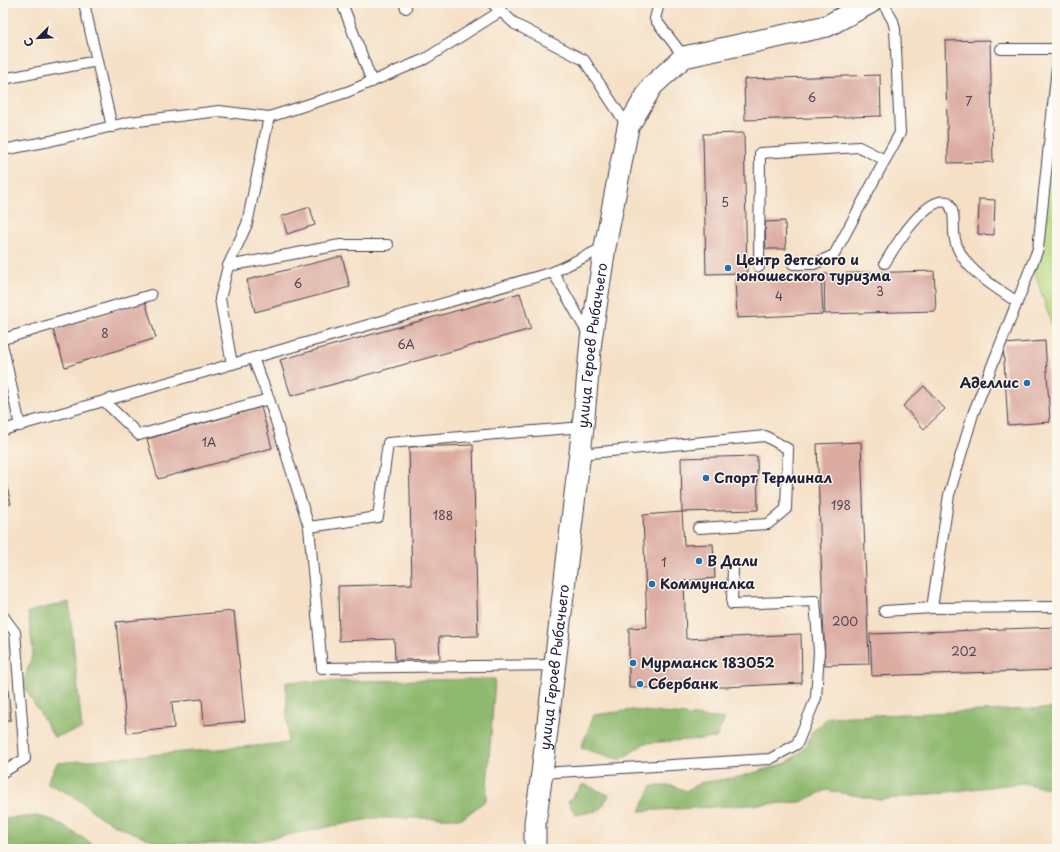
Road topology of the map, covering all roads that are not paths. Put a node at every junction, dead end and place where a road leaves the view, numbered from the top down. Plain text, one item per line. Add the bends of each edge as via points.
1 (84, 3) edge
2 (342, 3) edge
3 (492, 3) edge
4 (659, 3) edge
5 (870, 3) edge
6 (884, 3) edge
7 (501, 11) junction
8 (1001, 49) dead end
9 (1057, 49) edge
10 (684, 57) junction
11 (97, 61) junction
12 (1057, 68) edge
13 (3, 79) edge
14 (372, 82) junction
15 (269, 117) junction
16 (112, 127) junction
17 (628, 127) junction
18 (3, 150) edge
19 (885, 160) junction
20 (388, 245) dead end
21 (605, 247) junction
22 (884, 263) dead end
23 (793, 264) dead end
24 (228, 266) junction
25 (759, 267) dead end
26 (553, 272) junction
27 (150, 295) dead end
28 (1017, 302) junction
29 (3, 339) edge
30 (591, 340) junction
31 (3, 348) edge
32 (253, 358) junction
33 (232, 364) junction
34 (269, 399) junction
35 (104, 402) junction
36 (20, 426) junction
37 (583, 427) junction
38 (3, 430) edge
39 (580, 454) junction
40 (308, 527) junction
41 (698, 528) dead end
42 (733, 566) dead end
43 (1057, 607) edge
44 (932, 608) junction
45 (884, 611) dead end
46 (3, 616) edge
47 (555, 665) junction
48 (3, 772) edge
49 (542, 773) junction
50 (535, 849) edge

1 - 11 lane
2 - 14 lane
3 - 7 lane
4 - 10 lane via 655,19
5 - 10 street, улица Героев Рыбачьего via 827,26
6 - 19 lane via 895,29 900,133
7 - 14 lane via 425,59
7 - 17 lane via 516,24 584,60
8 - 9 lane
10 - 17 street, улица Героев Рыбачьего via 652,86
11 - 13 lane
11 - 16 lane
12 - 28 lane via 1038,249
14 - 15 lane
15 - 16 lane via 219,111 130,122
15 - 24 lane via 248,224
16 - 18 lane
17 - 21 street, улица Героев Рыбачьего
19 - 23 lane via 834,255 814,264
19 - 25 lane via 859,147 760,153
20 - 24 lane via 340,245
21 - 26 lane
21 - 30 street, улица Героев Рыбачьего
22 - 28 lane via 900,237 926,211 939,202 948,202 953,209 955,240 965,262 985,280
24 - 33 lane via 220,299
26 - 30 lane
26 - 32 lane
27 - 29 lane
28 - 44 lane via 973,414 949,495
30 - 37 street, улица Героев Рыбачьего
31 - 36 lane
32 - 33 lane
32 - 34 lane
33 - 35 lane
34 - 35 lane via 139,435
34 - 40 lane
35 - 36 lane
36 - 38 lane
37 - 39 street, улица Героев Рыбачьего
37 - 40 lane via 388,443 378,518
39 - 41 lane via 765,436 788,449 786,509 768,524
39 - 47 street, улица Героев Рыбачьего
40 - 47 lane via 322,668
42 - 49 lane via 732,604 815,601 819,652 816,698 797,744 770,759
43 - 44 lane
44 - 45 lane
46 - 48 lane via 15,632 25,759
47 - 49 street, улица Героев Рыбачьего
49 - 50 street, улица Героев Рыбачьего via 535,823

